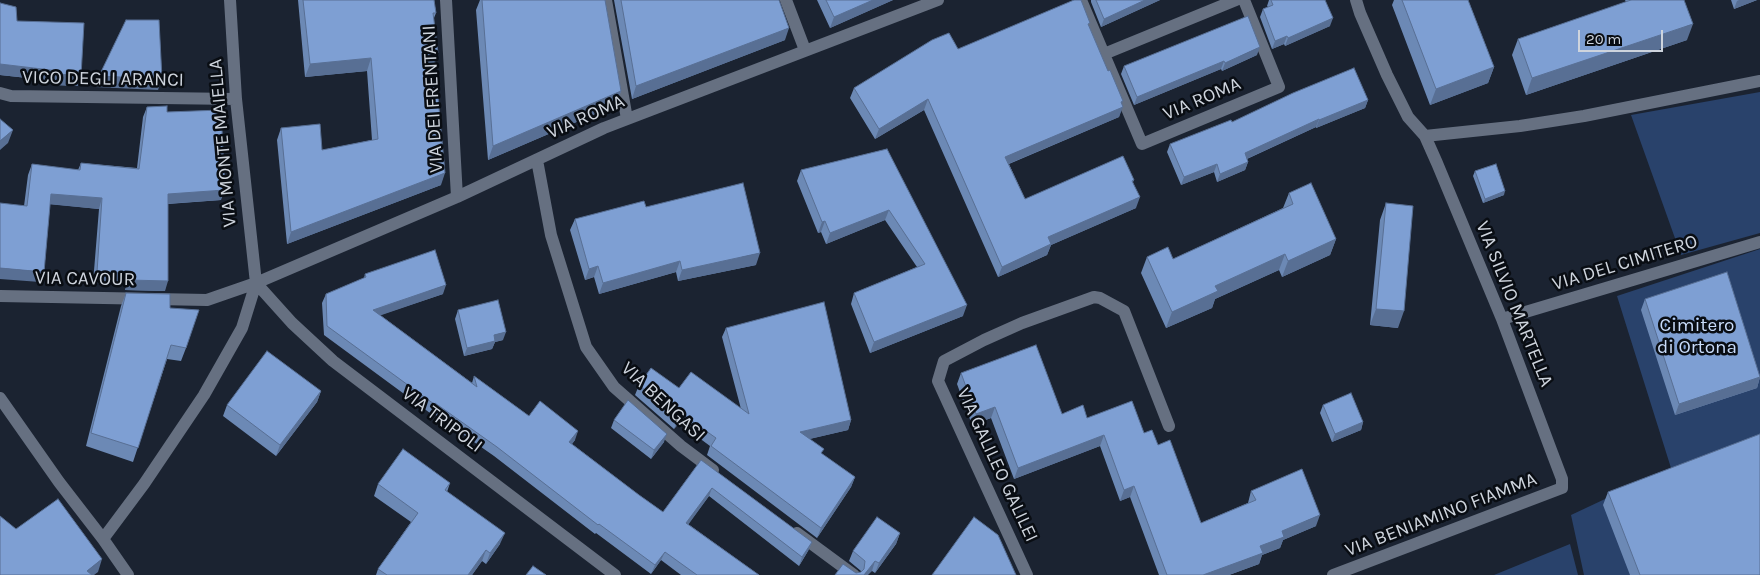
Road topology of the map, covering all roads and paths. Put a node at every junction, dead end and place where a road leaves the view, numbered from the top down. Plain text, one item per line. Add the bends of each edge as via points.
1 (230, 0) edge
2 (446, 0) edge
3 (606, 0) edge
4 (786, 0) edge
5 (938, 0) edge
6 (1080, 0) edge
7 (1236, 0) edge
8 (1244, 0) edge
9 (1356, 0) edge
10 (805, 50) junction
11 (1104, 54) junction
12 (1760, 81) edge
13 (0, 93) edge
14 (236, 99) junction
15 (627, 119) junction
16 (1425, 136) junction
17 (536, 160) junction
18 (456, 197) junction
19 (1760, 242) edge
20 (256, 283) junction
21 (0, 296) edge
22 (1502, 320) junction
23 (0, 398) edge
24 (1169, 426) dead end
25 (720, 475) edge
26 (1562, 488) joint
27 (789, 527) edge
28 (103, 539) junction
29 (128, 575) edge
30 (615, 575) edge
31 (854, 575) edge
32 (1027, 575) edge
33 (1333, 575) edge

1 - 14 street, VIA MONTE MAIELLA
2 - 18 street, VIA DEI FRENTANI
3 - 15 street
4 - 10 street
5 - 10 street, VIA ROMA
6 - 11 street, VIA ROMA
7 - 11 street
8 - 11 street, VIA ROMA via 1279,87 1142,144
9 - 16 street, VIA SILVIO MARTELLA via 1386,75 1408,117
10 - 15 street, VIA ROMA
12 - 16 street via 1584,116
13 - 14 street, VICO DEGLI ARANCI via 11,96
14 - 20 street, VIA MONTE MAIELLA
15 - 17 street, VIA ROMA
16 - 22 street, VIA SILVIO MARTELLA
17 - 18 street, VIA ROMA
17 - 25 street, VIA BENGASI via 551,235 586,347 614,387 681,446
18 - 20 street, VIA ROMA
19 - 22 street, VIA DEL CIMITERO
20 - 21 street, VIA CAVOUR via 207,300
20 - 28 street via 242,328 204,396
20 - 30 street, VIA TRIPOLI via 333,361
22 - 26 street, VIA SILVIO MARTELLA via 1562,479
23 - 28 street
24 - 32 street, VIA GALILEO GALILEI via 1124,311 1100,298 1094,297 1022,323 944,361 938,381
26 - 33 street, VIA BENIAMINO FIAMMA
27 - 31 street
28 - 29 street

